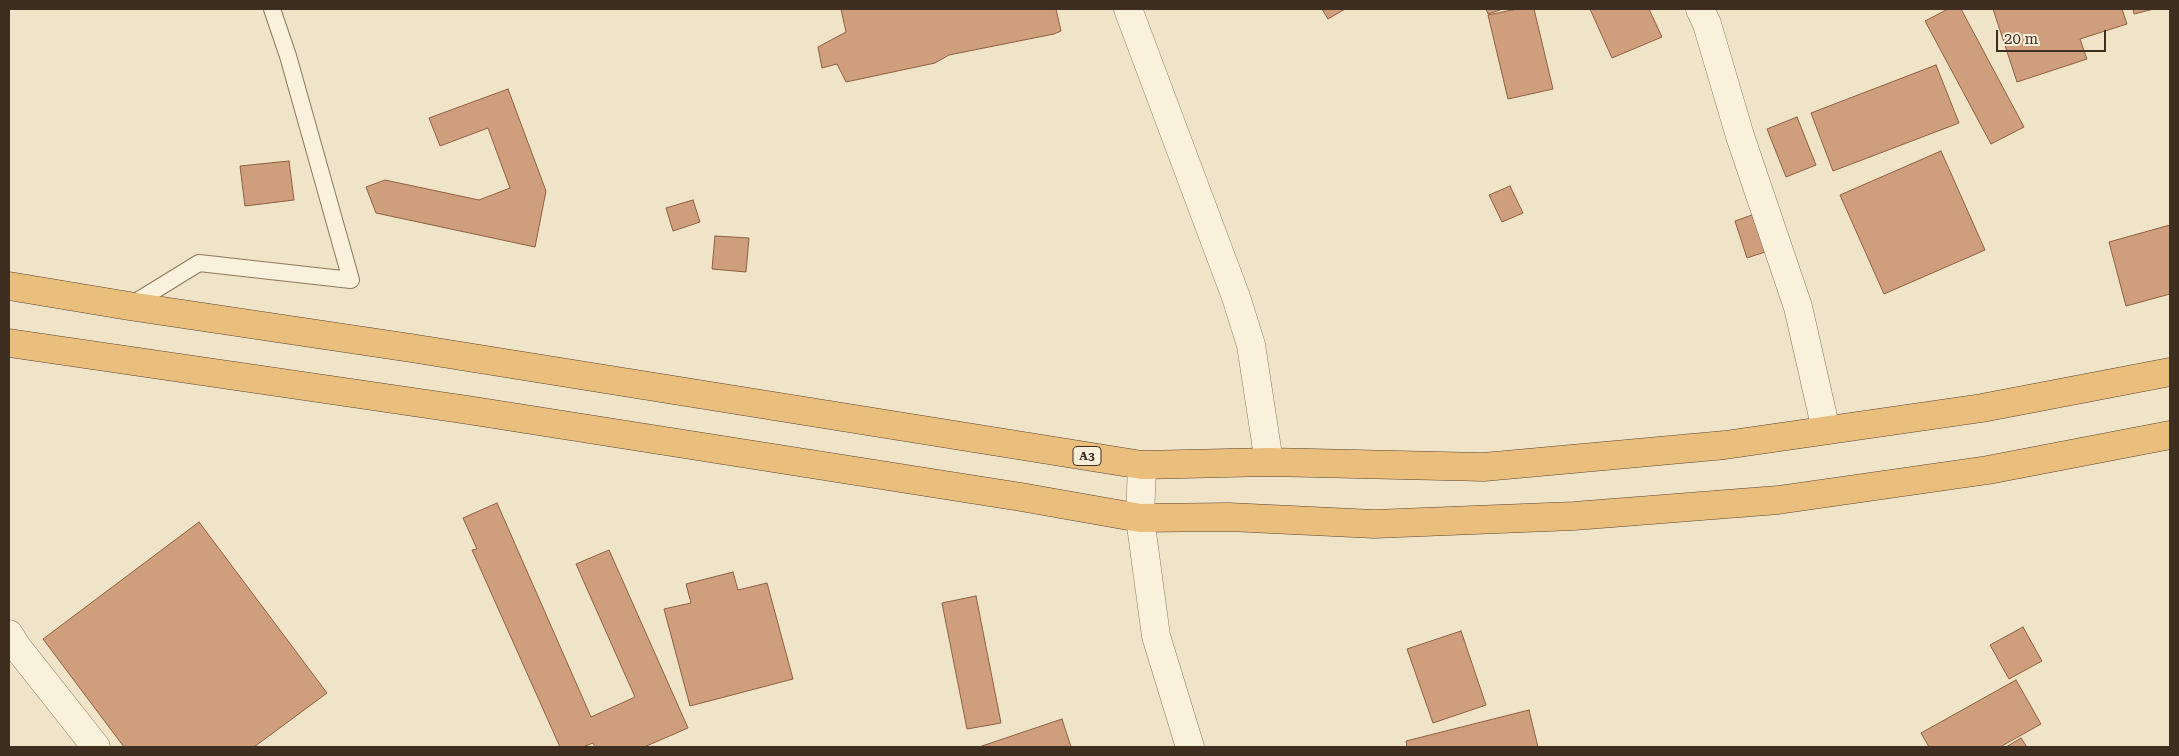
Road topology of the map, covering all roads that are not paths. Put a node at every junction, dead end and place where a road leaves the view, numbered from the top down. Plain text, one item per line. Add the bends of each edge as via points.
1 (272, 9) edge
2 (1128, 9) edge
3 (1700, 9) edge
4 (9, 286) edge
5 (129, 306) junction
6 (9, 343) edge
7 (2170, 372) edge
8 (1826, 430) junction
9 (2170, 435) edge
10 (1269, 462) junction
11 (1142, 465) junction
12 (1140, 518) junction
13 (9, 634) edge
14 (96, 747) edge
15 (1190, 747) edge

1 - 5 lane via 352,280 199,263
2 - 10 street via 1249,337
3 - 8 street via 1798,307
4 - 5 highway, A3
5 - 11 highway, A3
6 - 12 highway via 487,414
7 - 8 highway, A3 via 1982,408
8 - 10 highway, A3 via 1725,445 1484,467
9 - 12 highway via 1988,470 1778,500 1574,516 1374,524 1229,517
10 - 11 highway, A3
11 - 12 street
12 - 15 street via 1156,636
13 - 14 street

